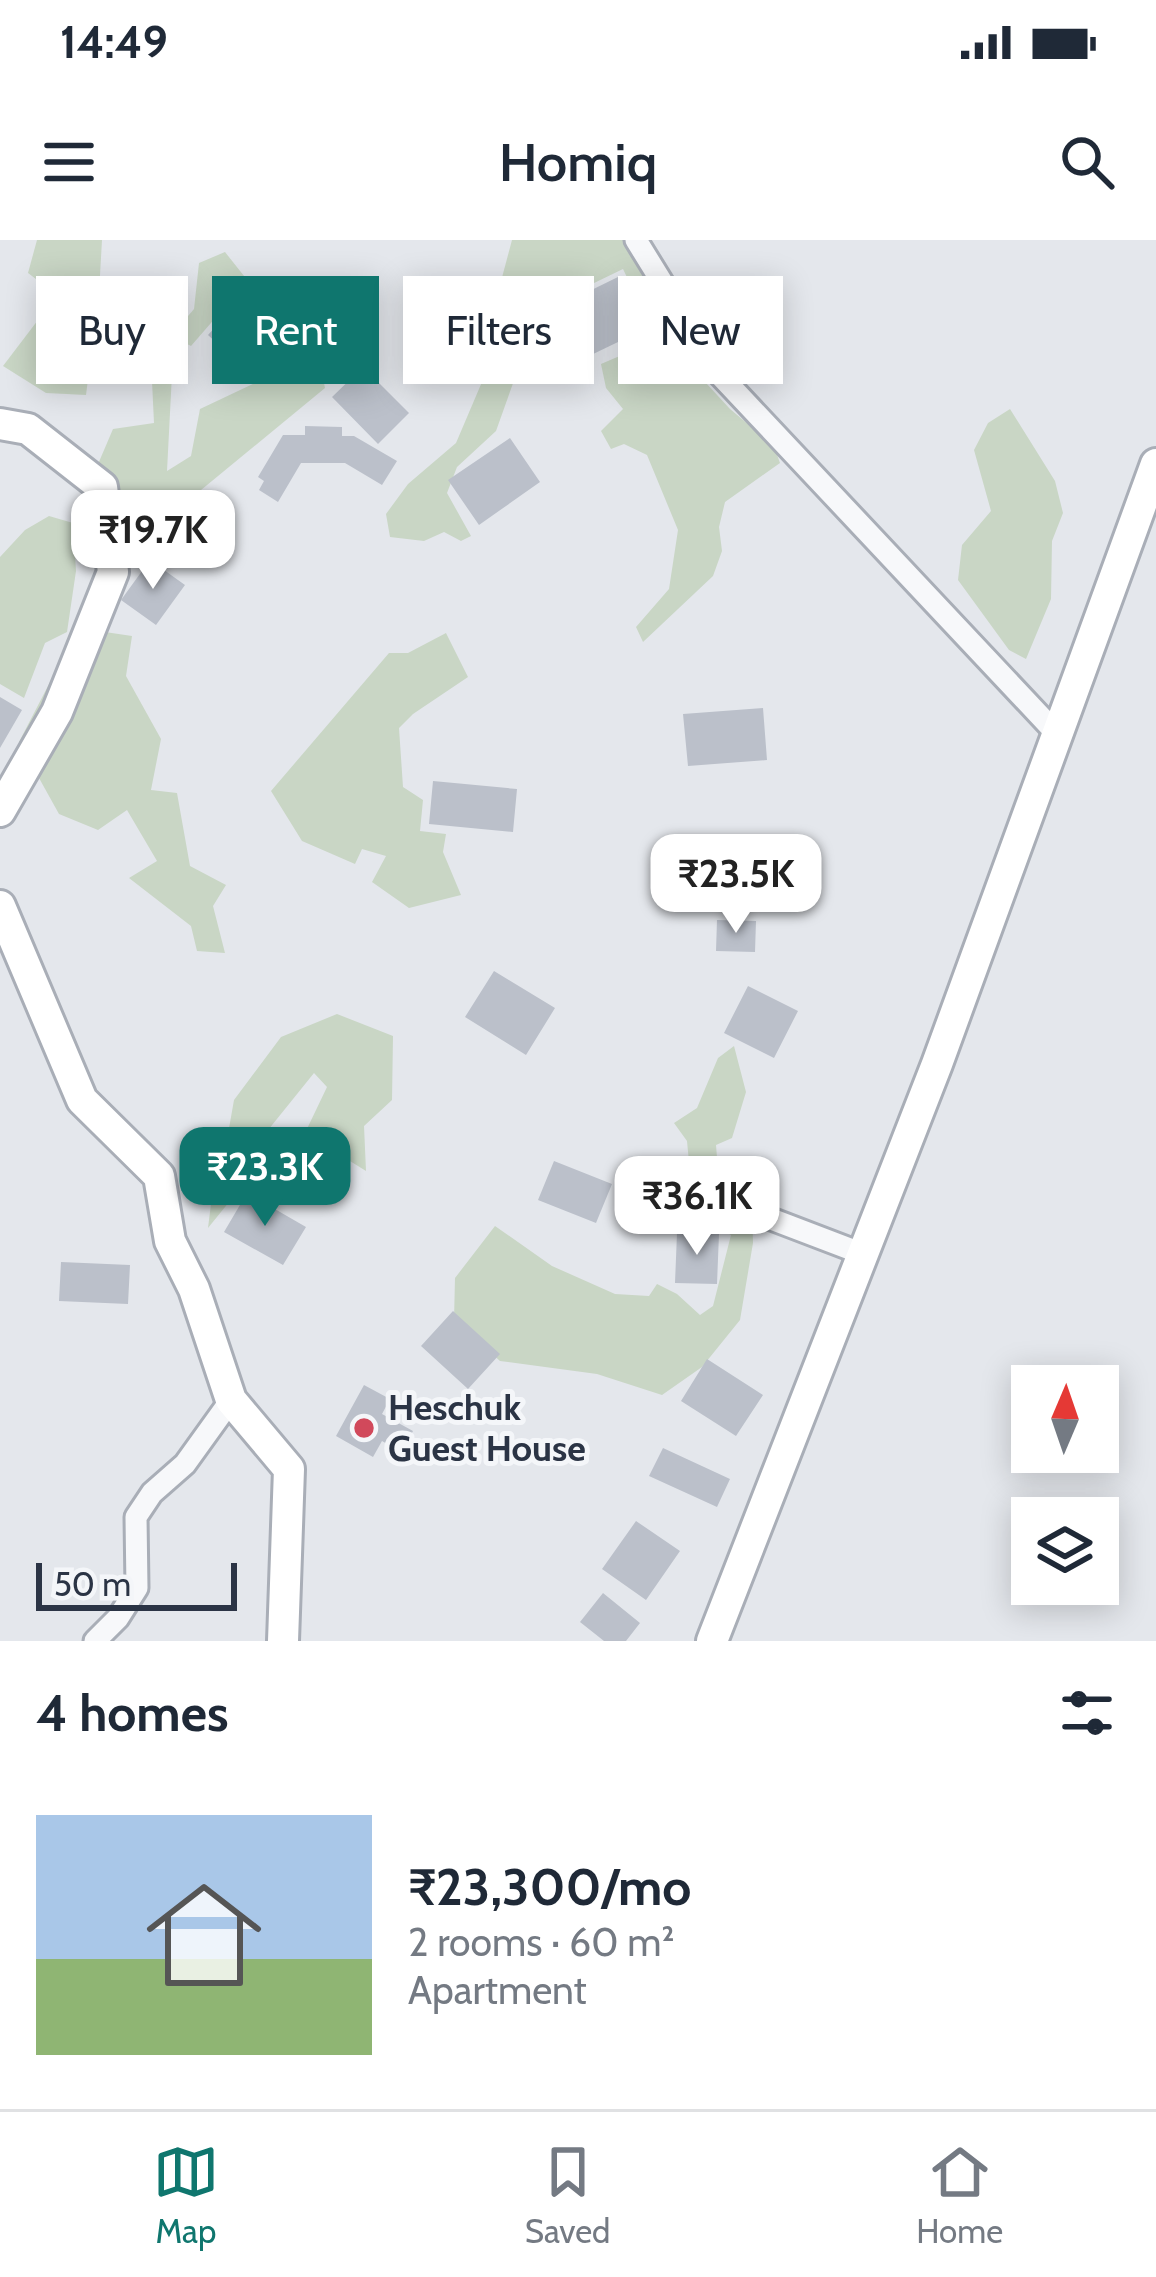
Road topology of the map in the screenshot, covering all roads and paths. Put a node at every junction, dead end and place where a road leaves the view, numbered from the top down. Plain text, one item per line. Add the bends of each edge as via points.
1 (636, 240) edge
2 (0, 424) edge
3 (1156, 464) edge
4 (1058, 735) junction
5 (0, 811) edge
6 (0, 906) edge
7 (648, 1183) dead end
8 (863, 1255) junction
9 (231, 1400) junction
10 (95, 1641) edge
11 (283, 1641) edge
12 (712, 1641) edge

1 - 4 street via 718,374
2 - 5 main road via 28,429 101,487 113,572 57,712
3 - 4 main road
4 - 8 main road
6 - 9 main road via 82,1100 159,1176 170,1241
7 - 8 street via 719,1199
8 - 12 main road
9 - 10 street via 136,1517 137,1588
9 - 11 main road via 289,1469

